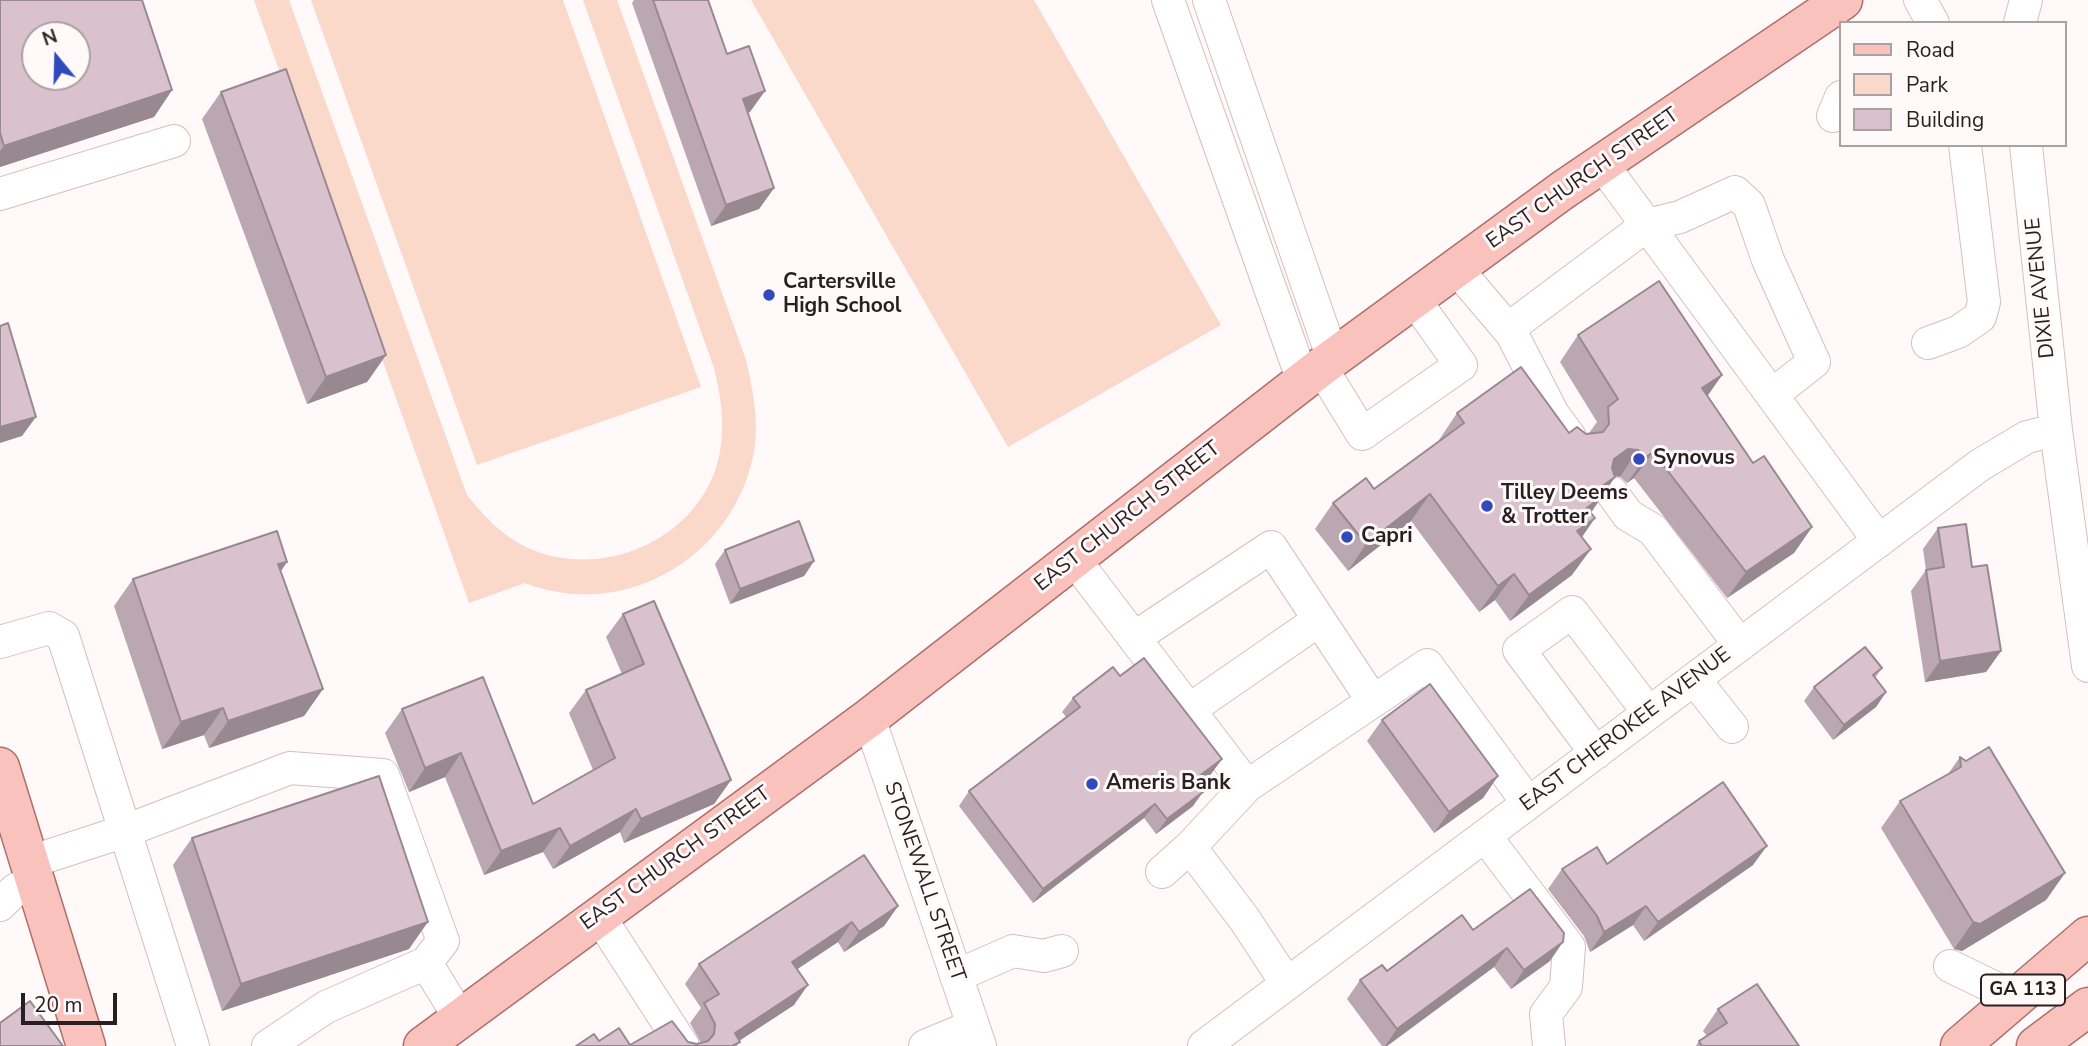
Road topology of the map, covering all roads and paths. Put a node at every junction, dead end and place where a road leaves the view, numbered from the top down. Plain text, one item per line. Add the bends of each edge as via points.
1 (1168, 0) edge
2 (1209, 0) edge
3 (1920, 0) edge
4 (2011, 0) edge
5 (2026, 0) edge
6 (1838, 2) edge
7 (1932, 21) edge
8 (2013, 21) edge
9 (2021, 21) edge
10 (174, 141) dead end
11 (1965, 147) edge
12 (2026, 147) edge
13 (1602, 164) junction
14 (0, 194) edge
15 (1647, 225) junction
16 (1456, 268) junction
17 (1414, 299) junction
18 (1508, 329) junction
19 (1928, 343) dead end
20 (1319, 369) junction
21 (1772, 395) junction
22 (2056, 430) junction
23 (1574, 443) edge
24 (1612, 493) edge
25 (1879, 541) junction
26 (1074, 559) junction
27 (1319, 620) junction
28 (1134, 638) junction
29 (0, 642) edge
30 (1740, 645) junction
31 (2088, 666) edge
32 (1694, 679) junction
33 (1373, 701) junction
34 (1189, 710) junction
35 (1649, 713) junction
36 (869, 718) junction
37 (1732, 727) dead end
38 (1596, 753) junction
39 (0, 767) edge
40 (1247, 786) junction
41 (1528, 803) junction
42 (125, 831) junction
43 (1485, 836) junction
44 (1190, 847) junction
45 (33, 870) junction
46 (1162, 872) dead end
47 (0, 905) edge
48 (599, 916) junction
49 (2088, 936) edge
50 (1062, 951) dead end
51 (426, 963) junction
52 (1950, 966) dead end
53 (956, 976) junction
54 (1287, 984) junction
55 (2014, 997) junction
56 (2088, 1007) edge
57 (2088, 1035) edge
58 (977, 1036) edge
59 (438, 1037) edge
60 (2042, 1042) edge
61 (86, 1046) edge
62 (193, 1046) edge
63 (268, 1046) edge
64 (683, 1046) edge
65 (926, 1046) edge
66 (1203, 1046) edge
67 (1549, 1046) edge
68 (1960, 1046) edge

1 - 20 street
2 - 20 street
3 - 7 street
4 - 8 street
5 - 9 street
6 - 13 main road, EAST CHURCH STREET
10 - 14 street
11 - 19 street via 1984,302 1980,317 1958,332
12 - 22 street, DIXIE AVENUE
13 - 15 street
13 - 16 main road, EAST CHURCH STREET
15 - 18 street
15 - 21 street
15 - 21 street via 1680,217 1735,192 1749,205 1814,362
16 - 17 main road, EAST CHURCH STREET
16 - 18 street
17 - 20 main road, EAST CHURCH STREET
17 - 20 street via 1461,365 1362,434
18 - 23 street via 1553,414
20 - 26 main road, EAST CHURCH STREET
21 - 25 street
22 - 25 street, EAST CHEROKEE AVENUE via 2027,437 2004,450
22 - 31 street, DIXIE AVENUE
24 - 30 street via 1628,515 1653,530
25 - 30 street, EAST CHEROKEE AVENUE
26 - 28 street
26 - 36 main road, EAST CHURCH STREET
27 - 28 street via 1271,547
27 - 33 street
27 - 34 street
28 - 34 street
29 - 42 street via 49,628 63,636
30 - 32 street, EAST CHEROKEE AVENUE
32 - 35 street, EAST CHEROKEE AVENUE
32 - 37 street
33 - 40 street
33 - 41 street via 1427,665
34 - 40 street
35 - 38 street, EAST CHEROKEE AVENUE
35 - 38 street via 1572,612 1518,650
36 - 48 main road, EAST CHURCH STREET
36 - 53 street, STONEWALL STREET
38 - 41 street, EAST CHEROKEE AVENUE
39 - 45 main road
40 - 44 street
41 - 43 street, EAST CHEROKEE AVENUE
42 - 45 street
42 - 51 street via 290,768 383,775 443,941
42 - 62 street
43 - 54 street, EAST CHEROKEE AVENUE
43 - 67 street via 1569,947 1566,987 1546,1014
44 - 46 street
44 - 54 street
45 - 47 street
45 - 61 main road
48 - 59 main road, EAST CHURCH STREET
48 - 64 street
49 - 55 main road, GA 113
50 - 53 street via 1044,956 1013,951
51 - 59 street
51 - 63 street via 326,1007
52 - 55 street
53 - 58 street, STONEWALL STREET
54 - 66 street, EAST CHEROKEE AVENUE
55 - 68 main road, GA 113
56 - 60 main road, GA 113
57 - 60 main road
58 - 65 street

